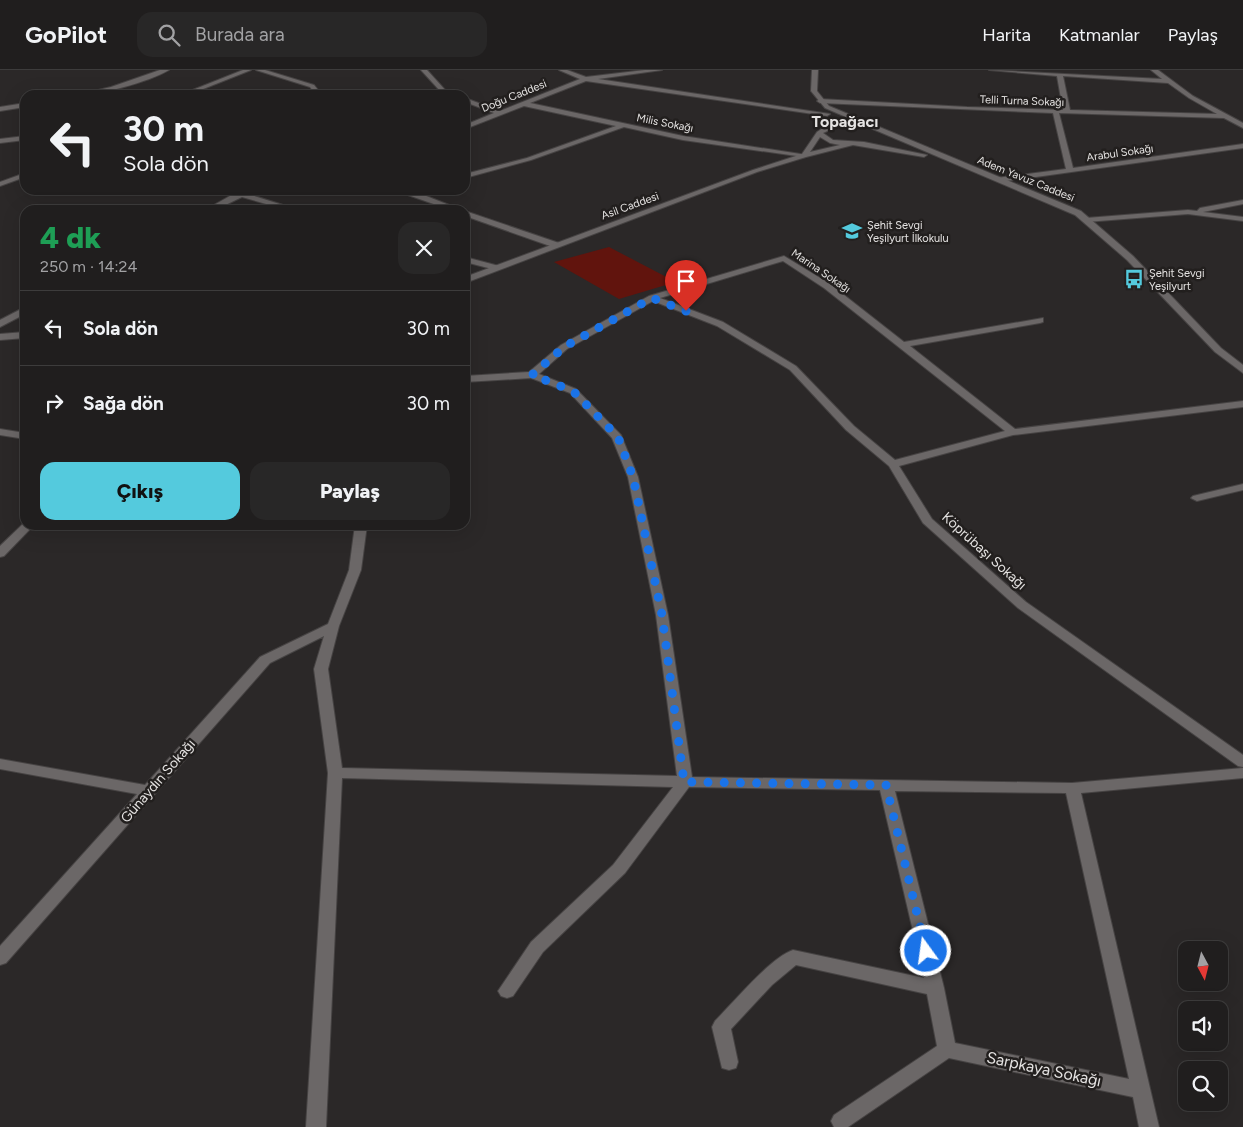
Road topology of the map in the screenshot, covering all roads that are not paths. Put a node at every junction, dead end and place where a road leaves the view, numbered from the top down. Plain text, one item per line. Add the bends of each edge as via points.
1 (166, 70) edge
2 (248, 70) edge
3 (259, 70) edge
4 (424, 70) edge
5 (562, 70) edge
6 (654, 70) edge
7 (659, 70) edge
8 (815, 70) edge
9 (992, 70) edge
10 (1154, 70) edge
11 (1060, 76) junction
12 (585, 79) junction
13 (1169, 81) junction
14 (107, 90) edge
15 (196, 90) edge
16 (315, 90) edge
17 (442, 90) edge
18 (820, 101) junction
19 (470, 102) edge
20 (524, 104) junction
21 (20, 106) edge
22 (0, 109) edge
23 (827, 111) junction
24 (1056, 112) junction
25 (1067, 112) junction
26 (500, 114) junction
27 (1224, 116) junction
28 (470, 125) edge
29 (624, 125) junction
30 (1243, 126) edge
31 (826, 127) junction
32 (872, 128) junction
33 (881, 132) junction
34 (819, 133) junction
35 (20, 139) edge
36 (0, 141) edge
37 (851, 144) junction
38 (864, 144) junction
39 (1243, 146) edge
40 (804, 155) junction
41 (948, 160) junction
42 (1070, 170) junction
43 (470, 175) edge
44 (20, 177) edge
45 (999, 180) junction
46 (0, 184) edge
47 (238, 195) edge
48 (243, 195) edge
49 (417, 195) edge
50 (1243, 202) edge
51 (219, 205) edge
52 (278, 205) edge
53 (444, 205) edge
54 (1188, 212) junction
55 (470, 215) edge
56 (1243, 219) edge
57 (1086, 220) junction
58 (556, 245) junction
59 (470, 260) edge
60 (496, 268) junction
61 (470, 278) edge
62 (652, 298) junction
63 (20, 313) edge
64 (1040, 320) dead end
65 (0, 324) edge
66 (20, 335) edge
67 (0, 337) edge
68 (901, 345) junction
69 (1243, 370) edge
70 (532, 375) junction
71 (470, 379) edge
72 (1243, 404) edge
73 (0, 432) edge
74 (1013, 432) junction
75 (20, 435) edge
76 (893, 464) junction
77 (1243, 487) edge
78 (1197, 498) dead end
79 (23, 530) edge
80 (360, 530) edge
81 (0, 553) edge
82 (333, 626) junction
83 (1243, 762) edge
84 (0, 764) edge
85 (335, 773) junction
86 (1243, 773) edge
87 (684, 782) junction
88 (886, 785) junction
89 (1072, 788) junction
90 (149, 791) junction
91 (0, 958) edge
92 (935, 988) junction
93 (507, 991) dead end
94 (947, 1049) junction
95 (729, 1062) dead end
96 (1141, 1090) junction
97 (841, 1121) dead end
98 (316, 1127) edge
99 (1149, 1127) edge

1 - 14 street
2 - 15 street
3 - 16 street via 312,86
4 - 17 street
5 - 12 street
6 - 7 street, Doğu Caddesi
6 - 12 street, Doğu Caddesi
8 - 18 street via 814,91
9 - 11 street
10 - 13 street
11 - 13 street
11 - 25 street
12 - 20 street, Doğu Caddesi
12 - 23 street
13 - 27 street
18 - 23 street, Adem Yavuz Caddesi
18 - 24 street, Telli Turna Sokağı
19 - 26 street
20 - 26 street, Doğu Caddesi
20 - 29 street, Milis Sokağı
21 - 22 street
23 - 31 street
23 - 32 street, Adem Yavuz Caddesi
24 - 25 street, Telli Turna Sokağı
24 - 42 street
25 - 27 street, Telli Turna Sokağı
26 - 28 street, Doğu Caddesi
27 - 30 street
29 - 40 street, Milis Sokağı via 683,138
29 - 43 street via 529,159
31 - 32 street via 848,124
31 - 34 street
32 - 33 street, Adem Yavuz Caddesi
33 - 38 street via 884,135 880,141
33 - 41 street, Adem Yavuz Caddesi
34 - 37 street via 825,139
34 - 40 street
35 - 36 street
37 - 38 street, Adem Yavuz Caddesi
37 - 40 street, Asil Caddesi
38 - 41 street, Adem Yavuz Caddesi
39 - 42 street, Arabul Sokağı
40 - 58 street, Asil Caddesi
41 - 45 street, Adem Yavuz Caddesi
42 - 45 street, Arabul Sokağı
44 - 46 street
45 - 57 street, Adem Yavuz Caddesi via 1078,213
47 - 51 street
48 - 52 street
49 - 53 street
50 - 54 street
54 - 56 street
54 - 57 street
55 - 58 street
57 - 69 street, Adem Yavuz Caddesi via 1130,258 1218,350
58 - 60 street, Asil Caddesi
59 - 60 street
60 - 61 street, Asil Caddesi
62 - 68 street, Marina Sokağı via 784,258 827,286
62 - 70 street, Marina Sokağı via 564,347
62 - 76 street, Köprübaşı Sokağı via 720,324 793,368 850,428
63 - 65 street
64 - 68 street
66 - 67 street
68 - 74 street, Marina Sokağı
70 - 71 street
70 - 87 street via 573,391 618,437 633,477 662,615
72 - 74 street
73 - 75 street
74 - 76 street
76 - 83 street, Köprübaşı Sokağı via 927,521 1022,606
77 - 78 street
79 - 81 street
80 - 82 street via 355,570
82 - 85 street via 321,669
82 - 90 street, Günaydın Sokağı via 265,660
84 - 90 street
85 - 87 street
85 - 98 street
86 - 89 street
87 - 88 street
87 - 93 street via 619,869 537,947
88 - 89 street
88 - 92 street
89 - 96 street
90 - 91 street, Günaydın Sokağı
92 - 94 street
92 - 95 street via 793,957 721,1027
94 - 96 street, Sarpkaya Sokağı
94 - 97 street
96 - 99 street

